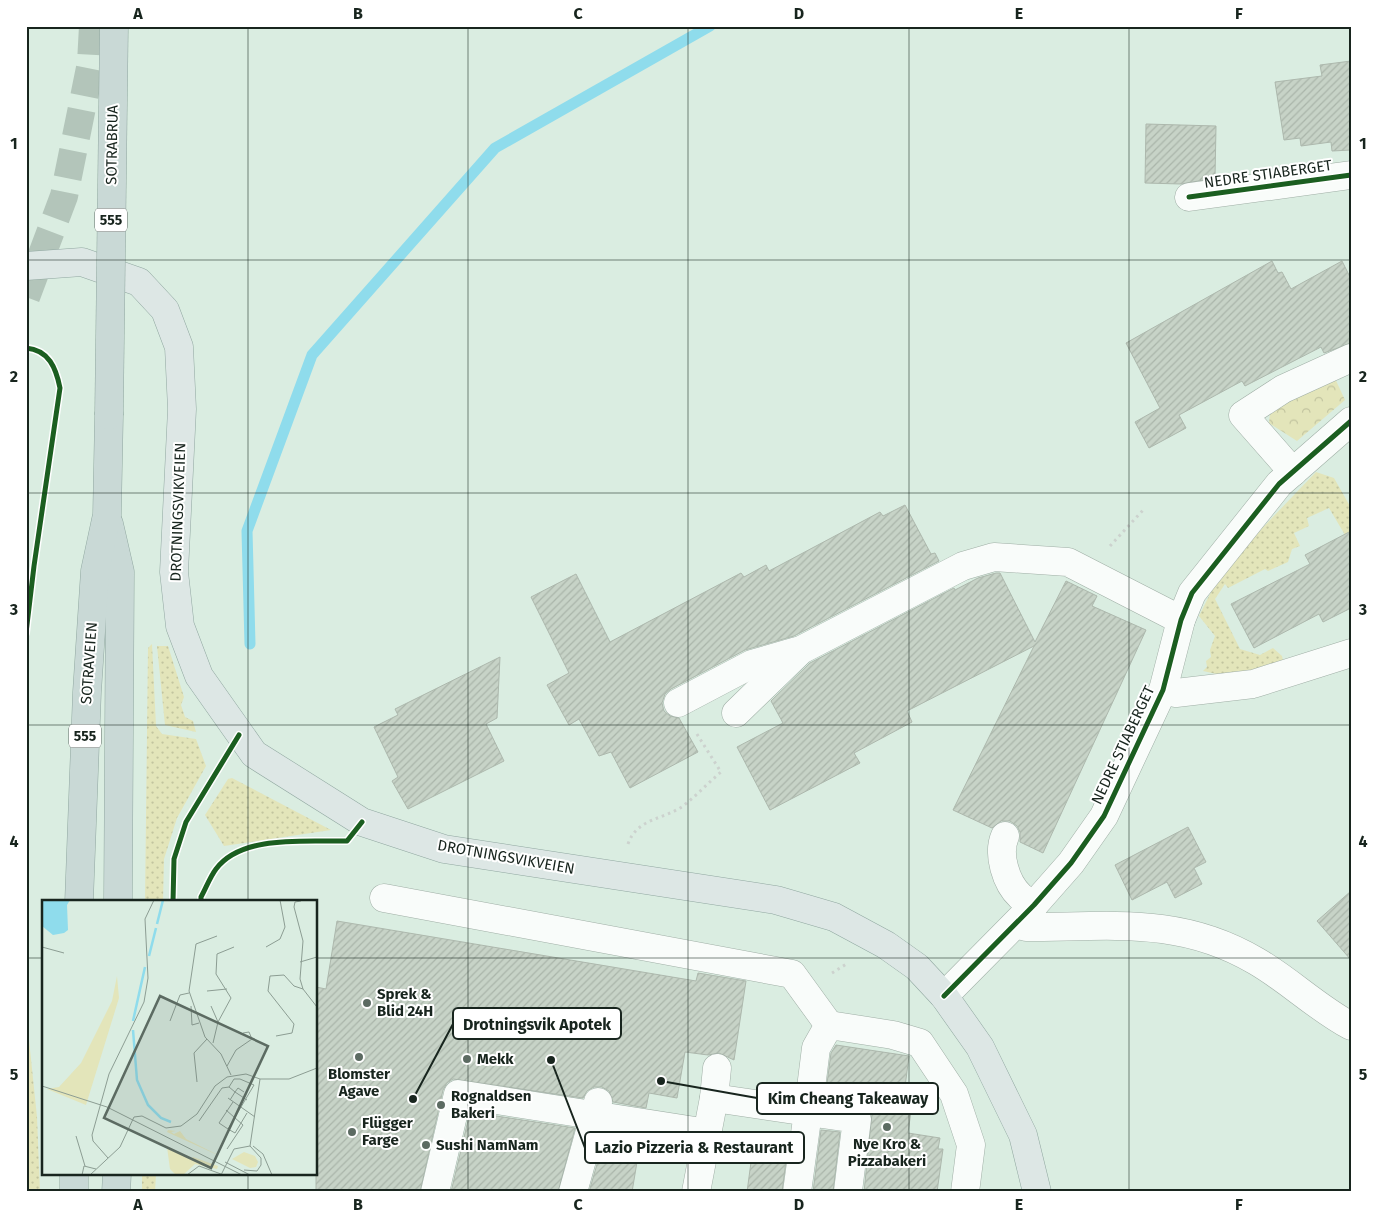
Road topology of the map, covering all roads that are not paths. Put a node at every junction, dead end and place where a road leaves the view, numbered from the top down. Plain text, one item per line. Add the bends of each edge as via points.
1 (114, 26) edge
2 (1351, 175) edge
3 (1189, 197) dead end
4 (26, 266) edge
5 (1351, 358) edge
6 (109, 415) joint
7 (1351, 421) edge
8 (1293, 472) junction
9 (107, 516) junction
10 (1181, 620) junction
11 (800, 650) junction
12 (1351, 653) edge
13 (1163, 690) junction
14 (678, 703) road end
15 (736, 713) dead end
16 (1005, 836) dead end
17 (384, 898) dead end
18 (79, 900) edge
19 (118, 900) edge
20 (1026, 914) junction
21 (944, 996) junction
22 (829, 1025) junction
23 (1351, 1026) edge
24 (717, 1068) dead end
25 (714, 1098) junction
26 (598, 1102) dead end
27 (808, 1112) junction
28 (708, 1133) junction
29 (74, 1176) edge
30 (116, 1176) edge
31 (848, 1191) edge
32 (74, 1192) edge
33 (116, 1192) edge
34 (435, 1192) edge
35 (573, 1192) edge
36 (696, 1192) edge
37 (797, 1192) edge
38 (965, 1192) edge
39 (1036, 1192) edge

1 - 6 highway, SOTRABRUA / 555, bridge
2 - 3 street, NEDRE STIABERGET
4 - 21 main road, DROTNINGSVIKVEIEN via 82,262 139,282 165,310 179,347 182,409 174,572 180,626 199,676 254,754 362,822 444,849 776,900 834,917 886,945 917,967
5 - 8 street via 1283,389 1243,415
6 - 9 highway, SOTRAVEIEN / 555
7 - 8 street, NEDRE STIABERGET
8 - 10 street, NEDRE STIABERGET via 1279,484 1192,593
9 - 18 highway, SOTRAVEIEN / 555 via 95,571 86,692
9 - 19 highway, SOTRAVEIEN / 555 via 120,572
10 - 11 street via 1068,562 994,557 963,566
10 - 13 street, NEDRE STIABERGET
11 - 14 street via 752,664
11 - 15 street
12 - 13 street, NEDRE STIABERGET via 1253,684 1176,693
13 - 20 street, NEDRE STIABERGET via 1104,816 1072,863
16 - 20 street via 1001,846 1004,870 1020,896
17 - 22 street via 792,974
20 - 21 street, NEDRE STIABERGET
20 - 23 street via 1026,927 1131,926 1171,929 1207,938 1256,961
21 - 39 main road, DROTNINGSVIKVEIEN via 980,1047 1023,1135
22 - 27 street via 816,1048
22 - 38 street via 893,1035 920,1043 954,1094 971,1145
24 - 25 street
25 - 27 street
25 - 28 street
26 - 35 street
27 - 31 street via 857,1119
27 - 37 street
28 - 34 street via 458,1094
28 - 36 street
29 - 32 highway
30 - 33 highway

